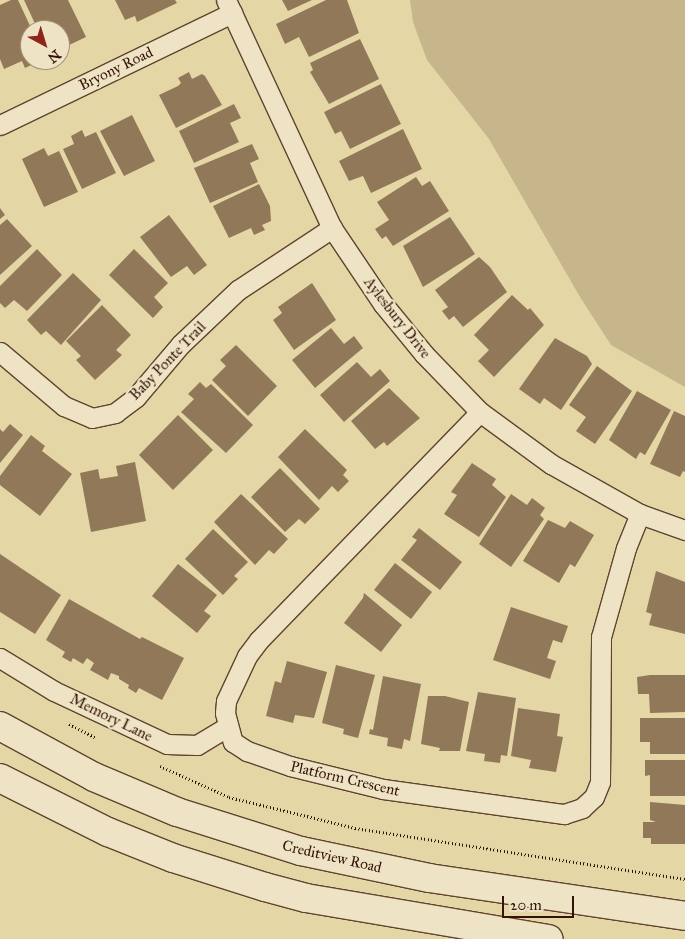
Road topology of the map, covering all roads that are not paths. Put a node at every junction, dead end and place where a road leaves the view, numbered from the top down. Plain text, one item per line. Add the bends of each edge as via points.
1 (229, 6) edge
2 (0, 125) edge
3 (332, 228) junction
4 (0, 352) edge
5 (480, 412) junction
6 (640, 514) junction
7 (685, 530) edge
8 (0, 658) edge
9 (0, 726) edge
10 (227, 727) junction
11 (0, 778) edge
12 (685, 916) edge
13 (549, 939) edge

1 - 2 street, Bryony Road
1 - 3 street, Aylesbury Drive
3 - 4 street, Baby Ponte Trail via 238,290 181,344 136,397 115,413 92,418 64,406
3 - 5 street, Aylesbury Drive via 389,312
5 - 6 street, Aylesbury Drive via 551,464
5 - 10 street via 259,640 247,656 226,701
6 - 7 street, Aylesbury Drive
6 - 10 street, Platform Crescent via 626,548 601,637 600,782 594,797 578,810 564,814 431,797 327,776 247,751 234,742
8 - 10 street, Memory Lane via 54,691 167,744 196,745
9 - 12 main road, Creditview Road via 94,777 177,812 300,851 429,878
11 - 13 main road via 108,832 173,858 265,887 306,898

